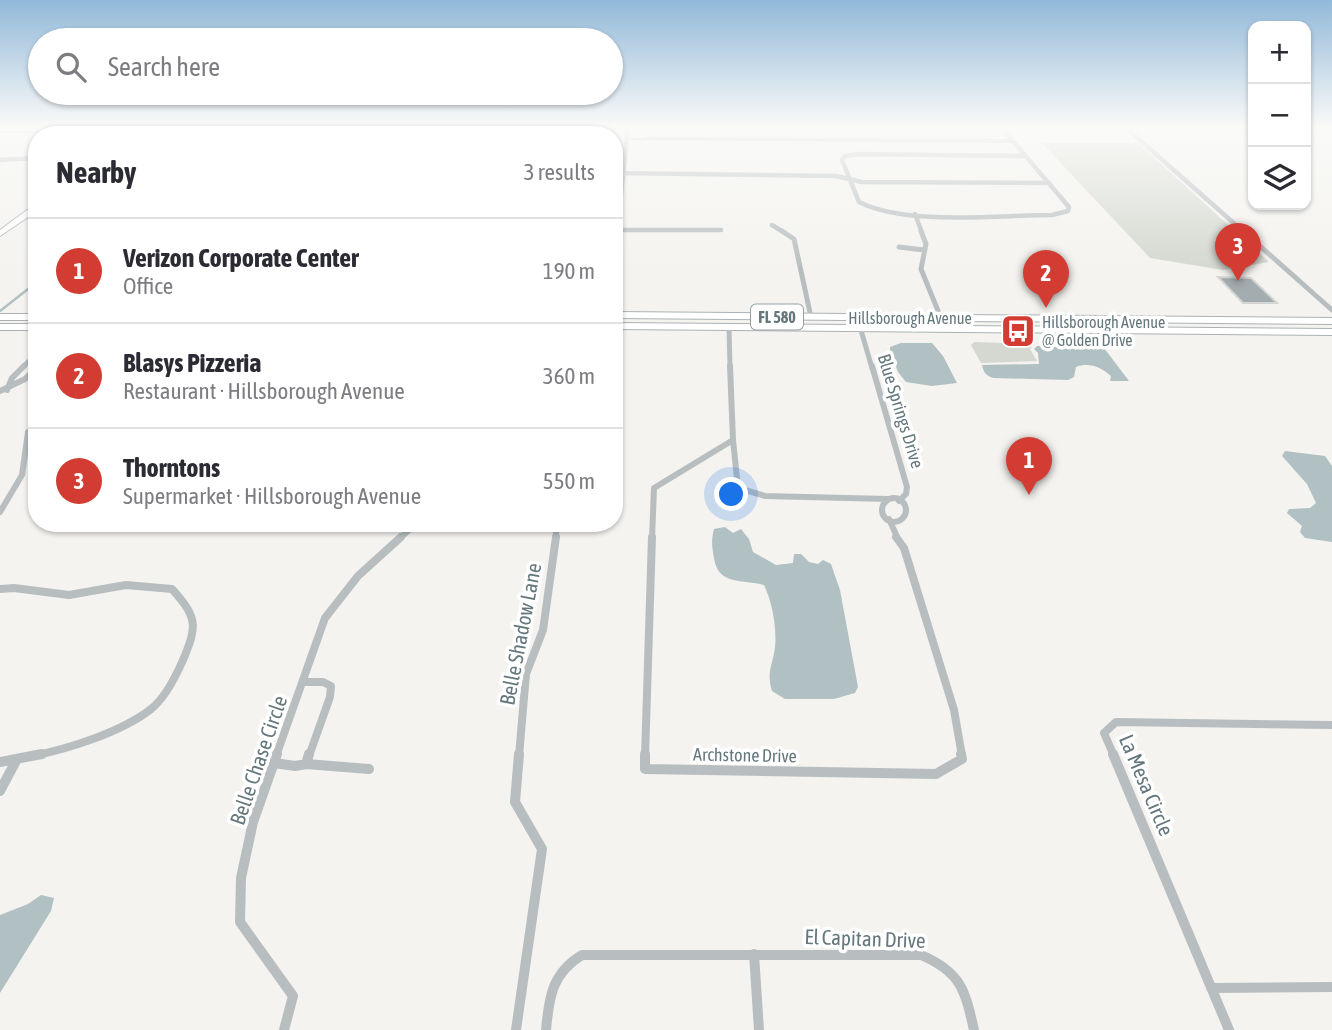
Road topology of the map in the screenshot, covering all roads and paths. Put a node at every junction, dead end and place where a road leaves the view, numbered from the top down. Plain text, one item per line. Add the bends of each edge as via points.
1 (699, 174) edge
2 (848, 174) edge
3 (1041, 174) edge
4 (1179, 174) edge
5 (850, 178) junction
6 (1049, 183) junction
7 (28, 208) edge
8 (28, 213) edge
9 (915, 215) junction
10 (772, 225) dead end
11 (623, 230) edge
12 (721, 230) dead end
13 (1, 231) edge
14 (899, 247) dead end
15 (924, 250) junction
16 (1332, 310) edge
17 (623, 315) edge
18 (746, 316) junction
19 (0, 317) edge
20 (28, 317) edge
21 (811, 317) junction
22 (841, 317) junction
23 (1129, 318) junction
24 (1332, 321) edge
25 (943, 323) junction
26 (623, 326) edge
27 (0, 327) edge
28 (28, 327) edge
29 (662, 327) junction
30 (729, 327) junction
31 (860, 327) junction
32 (1053, 329) junction
33 (1332, 332) edge
34 (28, 362) edge
35 (28, 377) edge
36 (3, 390) edge
37 (28, 432) edge
38 (733, 440) junction
39 (888, 499) junction
40 (900, 501) junction
41 (0, 512) edge
42 (889, 519) junction
43 (406, 532) edge
44 (556, 532) edge
45 (0, 589) edge
46 (303, 682) junction
47 (1332, 724) edge
48 (17, 759) junction
49 (0, 762) edge
50 (274, 763) junction
51 (306, 764) junction
52 (369, 769) dead end
53 (0, 791) edge
54 (754, 954) junction
55 (1332, 987) edge
56 (1211, 988) junction
57 (284, 1030) edge
58 (516, 1030) edge
59 (546, 1030) edge
60 (759, 1030) edge
61 (974, 1030) edge
62 (1229, 1030) edge

1 - 5 street
2 - 5 street
3 - 6 street
4 - 16 street
5 - 6 street via 862,182
5 - 9 street via 864,207
6 - 9 street via 1068,211 1052,215
7 - 13 main road
8 - 13 main road
9 - 15 street
10 - 21 street via 794,239
11 - 12 street
14 - 15 street
15 - 25 street via 920,269
17 - 18 main road, Hillsborough Avenue / FL 580
18 - 21 main road, Hillsborough Avenue / FL 580
18 - 29 main road via 729,322 678,322
19 - 20 main road
21 - 22 main road, Hillsborough Avenue / FL 580
22 - 25 main road, Hillsborough Avenue / FL 580
22 - 30 main road via 825,322 747,322
23 - 24 main road, Hillsborough Avenue / FL 580
23 - 25 main road, Hillsborough Avenue / FL 580
23 - 32 main road via 1127,324 1069,323
25 - 31 main road, Hillsborough Avenue / FL 580
25 - 32 main road, Hillsborough Avenue / FL 580
26 - 29 main road, Hillsborough Avenue / FL 580
27 - 28 main road
29 - 30 main road, Hillsborough Avenue / FL 580
30 - 31 main road, Hillsborough Avenue / FL 580
30 - 38 street
31 - 40 street, Blue Springs Drive via 907,487
32 - 33 main road, Hillsborough Avenue / FL 580
34 - 36 street
35 - 36 street
37 - 41 street via 19,487
38 - 39 street via 738,488 765,496
38 - 42 street, Archstone Drive via 654,488 645,769 936,774 962,759 954,710 904,548
39 - 40 street
39 - 42 street via 881,508
40 - 42 street via 904,518
43 - 46 street, Belle Chase Circle via 358,576 325,618
44 - 58 street, Belle Shadow Lane via 543,630 526,674 515,802 542,849
45 - 48 street via 69,595 126,585 172,589 191,611 193,637 177,675 152,709 102,736
46 - 50 street, Belle Chase Circle
46 - 51 street via 331,686
47 - 56 street, La Mesa Circle via 1116,722 1104,733
48 - 49 street
48 - 53 street
50 - 51 street
50 - 57 street, Belle Chase Circle via 240,878 240,922 293,996
51 - 52 street
54 - 59 street, El Capitan Drive via 582,955 566,963 555,978
54 - 60 street
54 - 61 street, El Capitan Drive via 920,955 943,963 964,986
55 - 56 street
56 - 62 street

